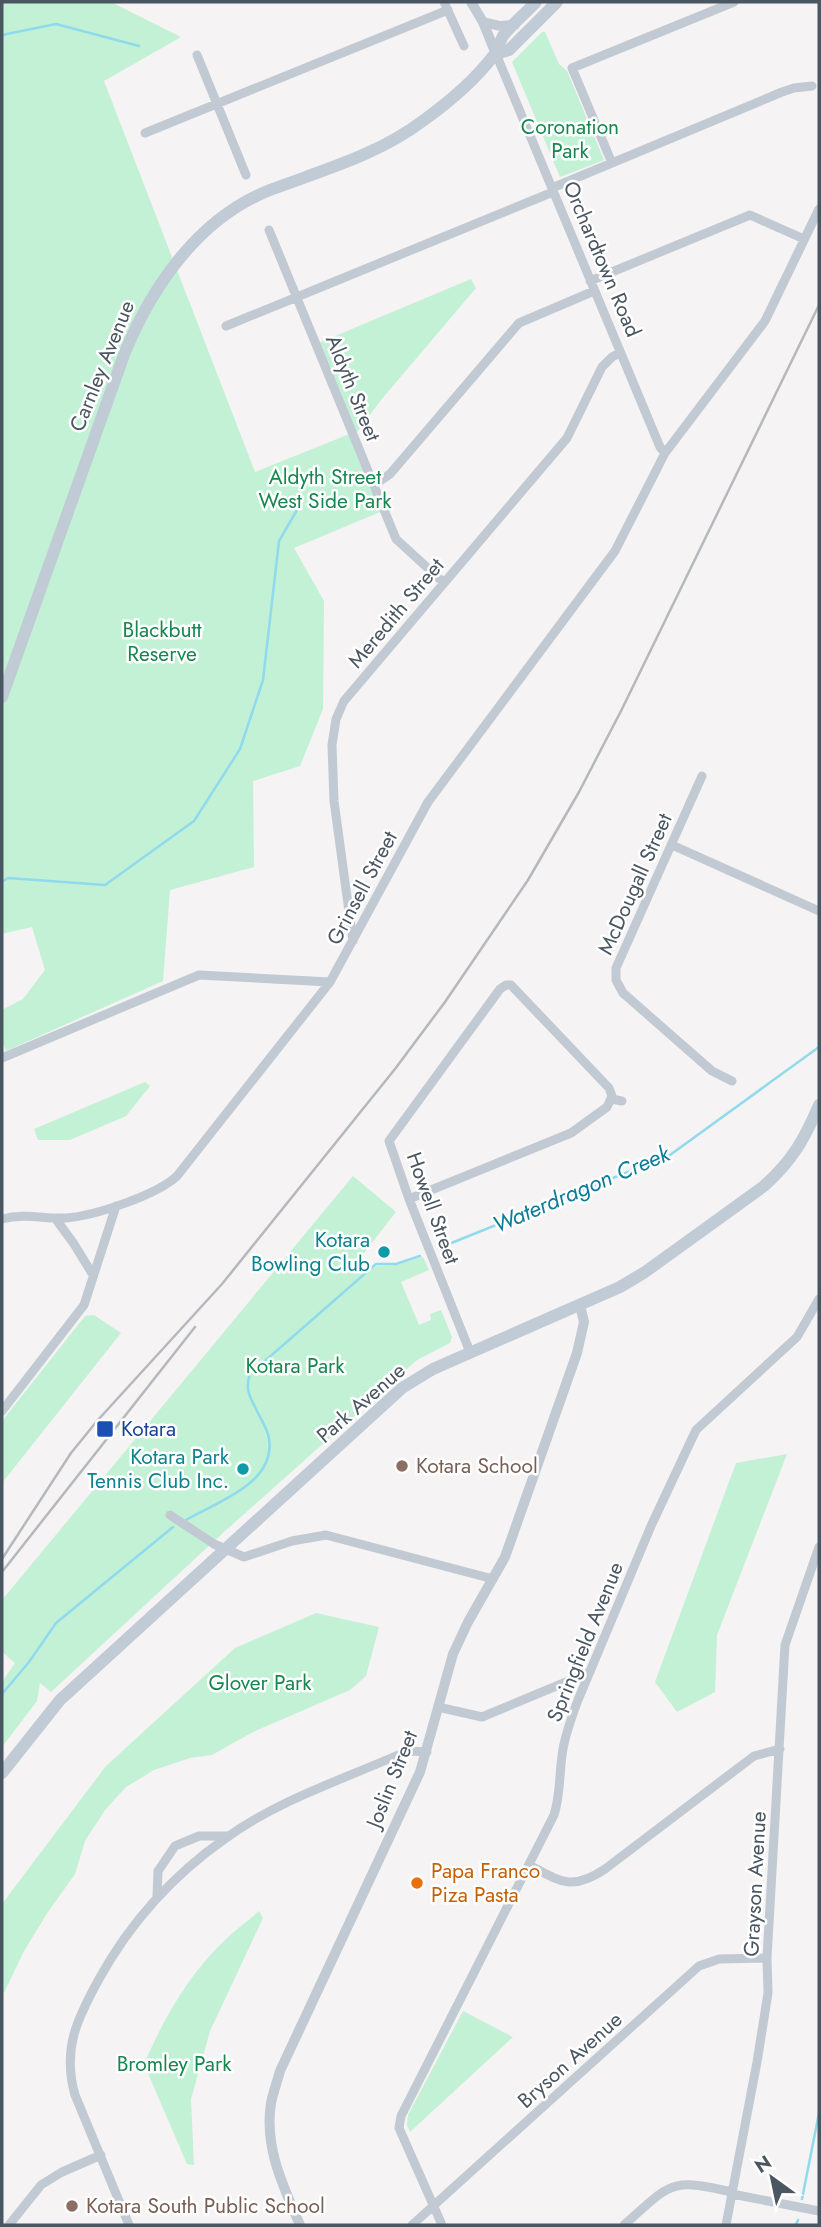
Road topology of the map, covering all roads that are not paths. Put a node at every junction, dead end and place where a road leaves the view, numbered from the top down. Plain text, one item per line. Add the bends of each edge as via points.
1 (471, 2) edge
2 (536, 2) edge
3 (557, 2) edge
4 (734, 2) edge
5 (446, 6) edge
6 (483, 22) junction
7 (515, 25) junction
8 (464, 46) dead end
9 (496, 54) junction
10 (197, 55) dead end
11 (812, 86) dead end
12 (216, 103) junction
13 (145, 133) dead end
14 (612, 163) junction
15 (246, 175) dead end
16 (552, 190) junction
17 (819, 209) edge
18 (269, 230) dead end
19 (804, 239) junction
20 (590, 281) junction
21 (594, 292) junction
22 (297, 297) junction
23 (226, 326) dead end
24 (620, 353) junction
25 (665, 453) junction
26 (374, 485) junction
27 (444, 583) junction
28 (2, 697) edge
29 (702, 776) dead end
30 (672, 845) junction
31 (819, 912) edge
32 (353, 943) junction
33 (330, 982) junction
34 (2, 1058) edge
35 (732, 1080) dead end
36 (611, 1100) junction
37 (622, 1101) dead end
38 (819, 1105) edge
39 (409, 1199) junction
40 (116, 1206) junction
41 (55, 1218) junction
42 (2, 1219) edge
43 (93, 1275) junction
44 (819, 1299) edge
45 (580, 1305) junction
46 (470, 1352) junction
47 (2, 1411) edge
48 (170, 1515) dead end
49 (819, 1546) edge
50 (226, 1550) junction
51 (493, 1579) junction
52 (590, 1672) junction
53 (438, 1707) junction
54 (780, 1749) junction
55 (427, 1752) junction
56 (2, 1773) edge
57 (228, 1836) junction
58 (529, 1866) junction
59 (157, 1896) junction
60 (767, 1958) junction
61 (101, 2155) junction
62 (732, 2193) junction
63 (434, 2206) junction
64 (819, 2211) edge
65 (9, 2225) edge
66 (129, 2225) edge
67 (300, 2225) edge
68 (412, 2225) edge
69 (442, 2225) edge
70 (624, 2225) edge
71 (726, 2225) edge

1 - 6 street, Orchardtown Road
2 - 7 main road, Carnley Avenue
3 - 9 main road, Carnley Avenue via 509,51
4 - 14 street via 572,68
5 - 8 street
5 - 12 street
6 - 7 street
6 - 9 street, Orchardtown Road
7 - 9 main road, Carnley Avenue
9 - 16 street, Orchardtown Road
9 - 28 main road, Carnley Avenue via 424,121 385,146 244,203 200,236 169,272 142,313 125,352
10 - 12 street
11 - 14 street via 782,92
12 - 13 street
12 - 15 street
14 - 16 street
16 - 20 street, Orchardtown Road
16 - 22 street
17 - 19 street, Grinsell Street
18 - 22 street, Aldyth Street
19 - 20 street via 750,215
19 - 25 street, Grinsell Street via 765,321
20 - 21 street, Orchardtown Road
21 - 24 street, Orchardtown Road
21 - 26 street via 519,323 390,474
22 - 23 street
22 - 26 street, Aldyth Street
24 - 25 street, Orchardtown Road
24 - 27 street, Meredith Street via 602,367 567,438
25 - 32 street, Grinsell Street via 615,551 428,802
26 - 27 street, Aldyth Street via 398,542
27 - 32 street, Meredith Street via 344,701 336,719 334,801
29 - 30 street, McDougall Street
30 - 31 street
30 - 35 street, McDougall Street via 616,968 616,980 623,993 712,1071
32 - 33 street, Grinsell Street
33 - 34 street via 199,975
33 - 40 street, Grinsell Street via 174,1179
36 - 37 street
36 - 39 street via 571,1133
36 - 39 street, Howell Street via 609,1088 515,987 506,985 389,1141
38 - 45 main road, Park Avenue via 791,1160 764,1186 645,1272
39 - 46 street, Howell Street
40 - 41 street, Grinsell Street
40 - 43 street
41 - 42 street, Grinsell Street via 27,1215
41 - 43 street
43 - 47 street via 77,1317
44 - 52 street, Springfield Avenue via 797,1337 696,1430
45 - 46 main road, Park Avenue
45 - 51 street, Joslin Street via 584,1322 577,1353 505,1557
46 - 50 main road, Park Avenue via 402,1388
48 - 50 street
49 - 54 street, Grayson Avenue via 785,1645
50 - 51 street via 244,1557 326,1535
50 - 56 main road, Park Avenue via 60,1700
51 - 53 street, Joslin Street via 460,1638
52 - 53 street via 492,1715 474,1716
52 - 58 street, Springfield Avenue via 568,1727 559,1798
53 - 55 street, Joslin Street
54 - 58 street via 754,1756 584,1881 560,1881
54 - 60 street, Grayson Avenue
55 - 57 street via 398,1755 294,1800
55 - 67 street, Joslin Street via 292,2043 271,2102 272,2150
57 - 59 street
57 - 59 street via 199,1836 175,1846 158,1871
58 - 63 street, Springfield Avenue via 401,2116 400,2128
59 - 61 street via 111,1959 73,2035 69,2073
60 - 62 street, Grayson Avenue via 768,1993
60 - 63 street, Bryson Avenue via 719,1959 699,1966
61 - 65 street via 41,2185
61 - 66 street
62 - 64 street
62 - 70 street via 682,2184 658,2194
62 - 71 street, Grayson Avenue
63 - 68 street, Bryson Avenue
63 - 69 street, Springfield Avenue

